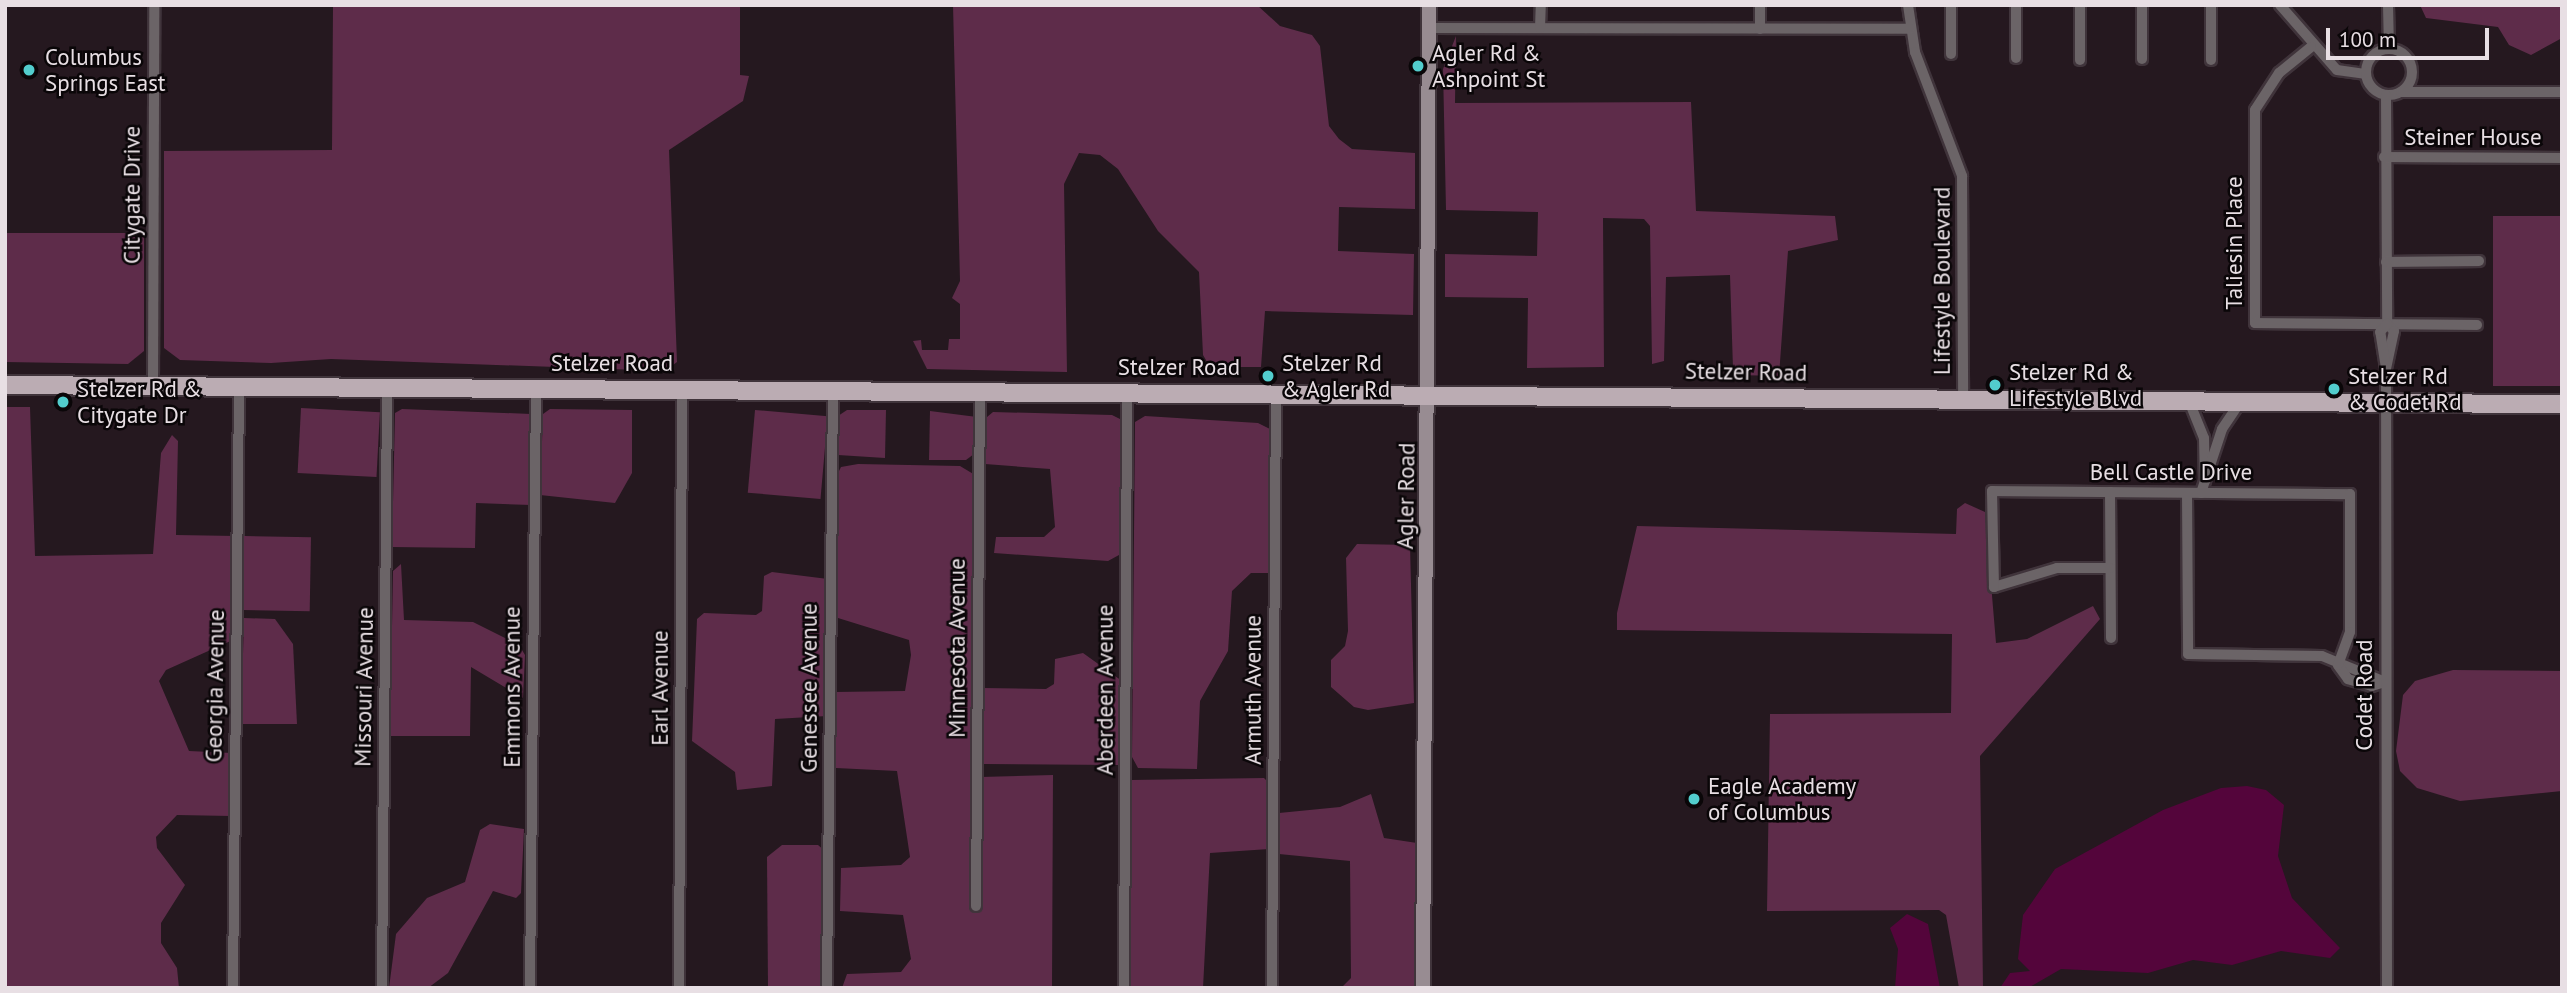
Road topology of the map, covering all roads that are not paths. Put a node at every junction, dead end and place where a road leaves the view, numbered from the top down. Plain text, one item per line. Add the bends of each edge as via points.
1 (154, 5) edge
2 (1429, 5) edge
3 (1541, 5) edge
4 (1760, 5) edge
5 (1908, 5) edge
6 (1951, 5) edge
7 (2016, 5) edge
8 (2080, 5) edge
9 (2141, 5) edge
10 (2211, 5) edge
11 (2280, 5) edge
12 (2388, 5) edge
13 (1429, 27) junction
14 (1541, 28) junction
15 (1760, 29) junction
16 (1910, 30) junction
17 (2311, 47) junction
18 (2389, 48) junction
19 (1951, 54) dead end
20 (2017, 58) dead end
21 (2142, 59) dead end
22 (2080, 60) dead end
23 (2211, 60) dead end
24 (2365, 74) junction
25 (2401, 92) junction
26 (2562, 92) edge
27 (2386, 95) junction
28 (2384, 157) junction
29 (2562, 158) edge
30 (2479, 261) dead end
31 (2386, 262) junction
32 (2387, 324) junction
33 (2477, 326) dead end
34 (5, 385) edge
35 (153, 385) junction
36 (239, 385) junction
37 (387, 387) junction
38 (536, 387) junction
39 (682, 388) junction
40 (833, 389) junction
41 (980, 390) junction
42 (1127, 392) junction
43 (1276, 392) junction
44 (1430, 394) junction
45 (1963, 398) junction
46 (2189, 401) junction
47 (2242, 401) junction
48 (2386, 403) junction
49 (2562, 404) edge
50 (2205, 481) junction
51 (2110, 492) junction
52 (2187, 493) junction
53 (2201, 493) junction
54 (2110, 568) junction
55 (2111, 638) dead end
56 (2338, 665) junction
57 (2385, 682) junction
58 (976, 905) dead end
59 (233, 988) edge
60 (382, 988) edge
61 (530, 988) edge
62 (679, 988) edge
63 (827, 988) edge
64 (1124, 988) edge
65 (1272, 988) edge
66 (1423, 988) edge
67 (2387, 988) edge

1 - 35 street, Citygate Drive
2 - 13 main road, Agler Road
3 - 14 street
4 - 15 street
5 - 16 street, Lifestyle Boulevard
6 - 19 street
7 - 20 street
8 - 22 street
9 - 21 street
10 - 23 street
11 - 17 street
12 - 18 street
13 - 14 street
13 - 44 main road, Agler Road
14 - 15 street
15 - 16 street
16 - 45 street, Lifestyle Boulevard via 1962,176
17 - 24 street via 2337,70
17 - 32 street, Taliesin Place via 2278,73 2255,110 2255,323
18 - 24 street via 2368,61
18 - 25 street via 2405,54 2412,70
24 - 27 street
25 - 26 street
25 - 27 street
27 - 28 street
28 - 29 street, Steiner House
28 - 31 street
30 - 31 street
31 - 32 street
32 - 33 street, Taliesin Place
32 - 48 street, Codet Road via 2380,331
34 - 35 main road, Stelzer Road
35 - 36 main road, Stelzer Road
36 - 37 main road, Stelzer Road
36 - 59 street, Georgia Avenue
37 - 38 main road, Stelzer Road
37 - 60 street, Missouri Avenue
38 - 39 main road, Stelzer Road
38 - 61 street, Emmons Avenue
39 - 40 main road, Stelzer Road
39 - 62 street, Earl Avenue
40 - 41 main road, Stelzer Road
40 - 63 street, Genessee Avenue
41 - 42 main road, Stelzer Road
41 - 58 street, Minnesota Avenue
42 - 43 main road, Stelzer Road
42 - 64 street, Aberdeen Avenue
43 - 44 main road, Stelzer Road
43 - 65 street, Armuth Avenue
44 - 45 main road, Stelzer Road
44 - 66 main road, Agler Road
45 - 46 main road, Stelzer Road
46 - 47 main road, Stelzer Road
46 - 50 street via 2204,438 2200,475
47 - 48 main road, Stelzer Road
47 - 50 street via 2221,429
48 - 49 main road, Stelzer Road
48 - 57 street, Codet Road
50 - 53 street
51 - 52 street, Bell Castle Drive
51 - 54 street
51 - 54 street, Bell Castle Drive via 1992,492 1994,587 2057,568
52 - 53 street, Bell Castle Drive
52 - 56 street via 2188,654 2297,653
53 - 56 street, Bell Castle Drive via 2350,494 2350,632
54 - 55 street
56 - 57 street via 2348,679 2372,686
57 - 67 street, Codet Road

